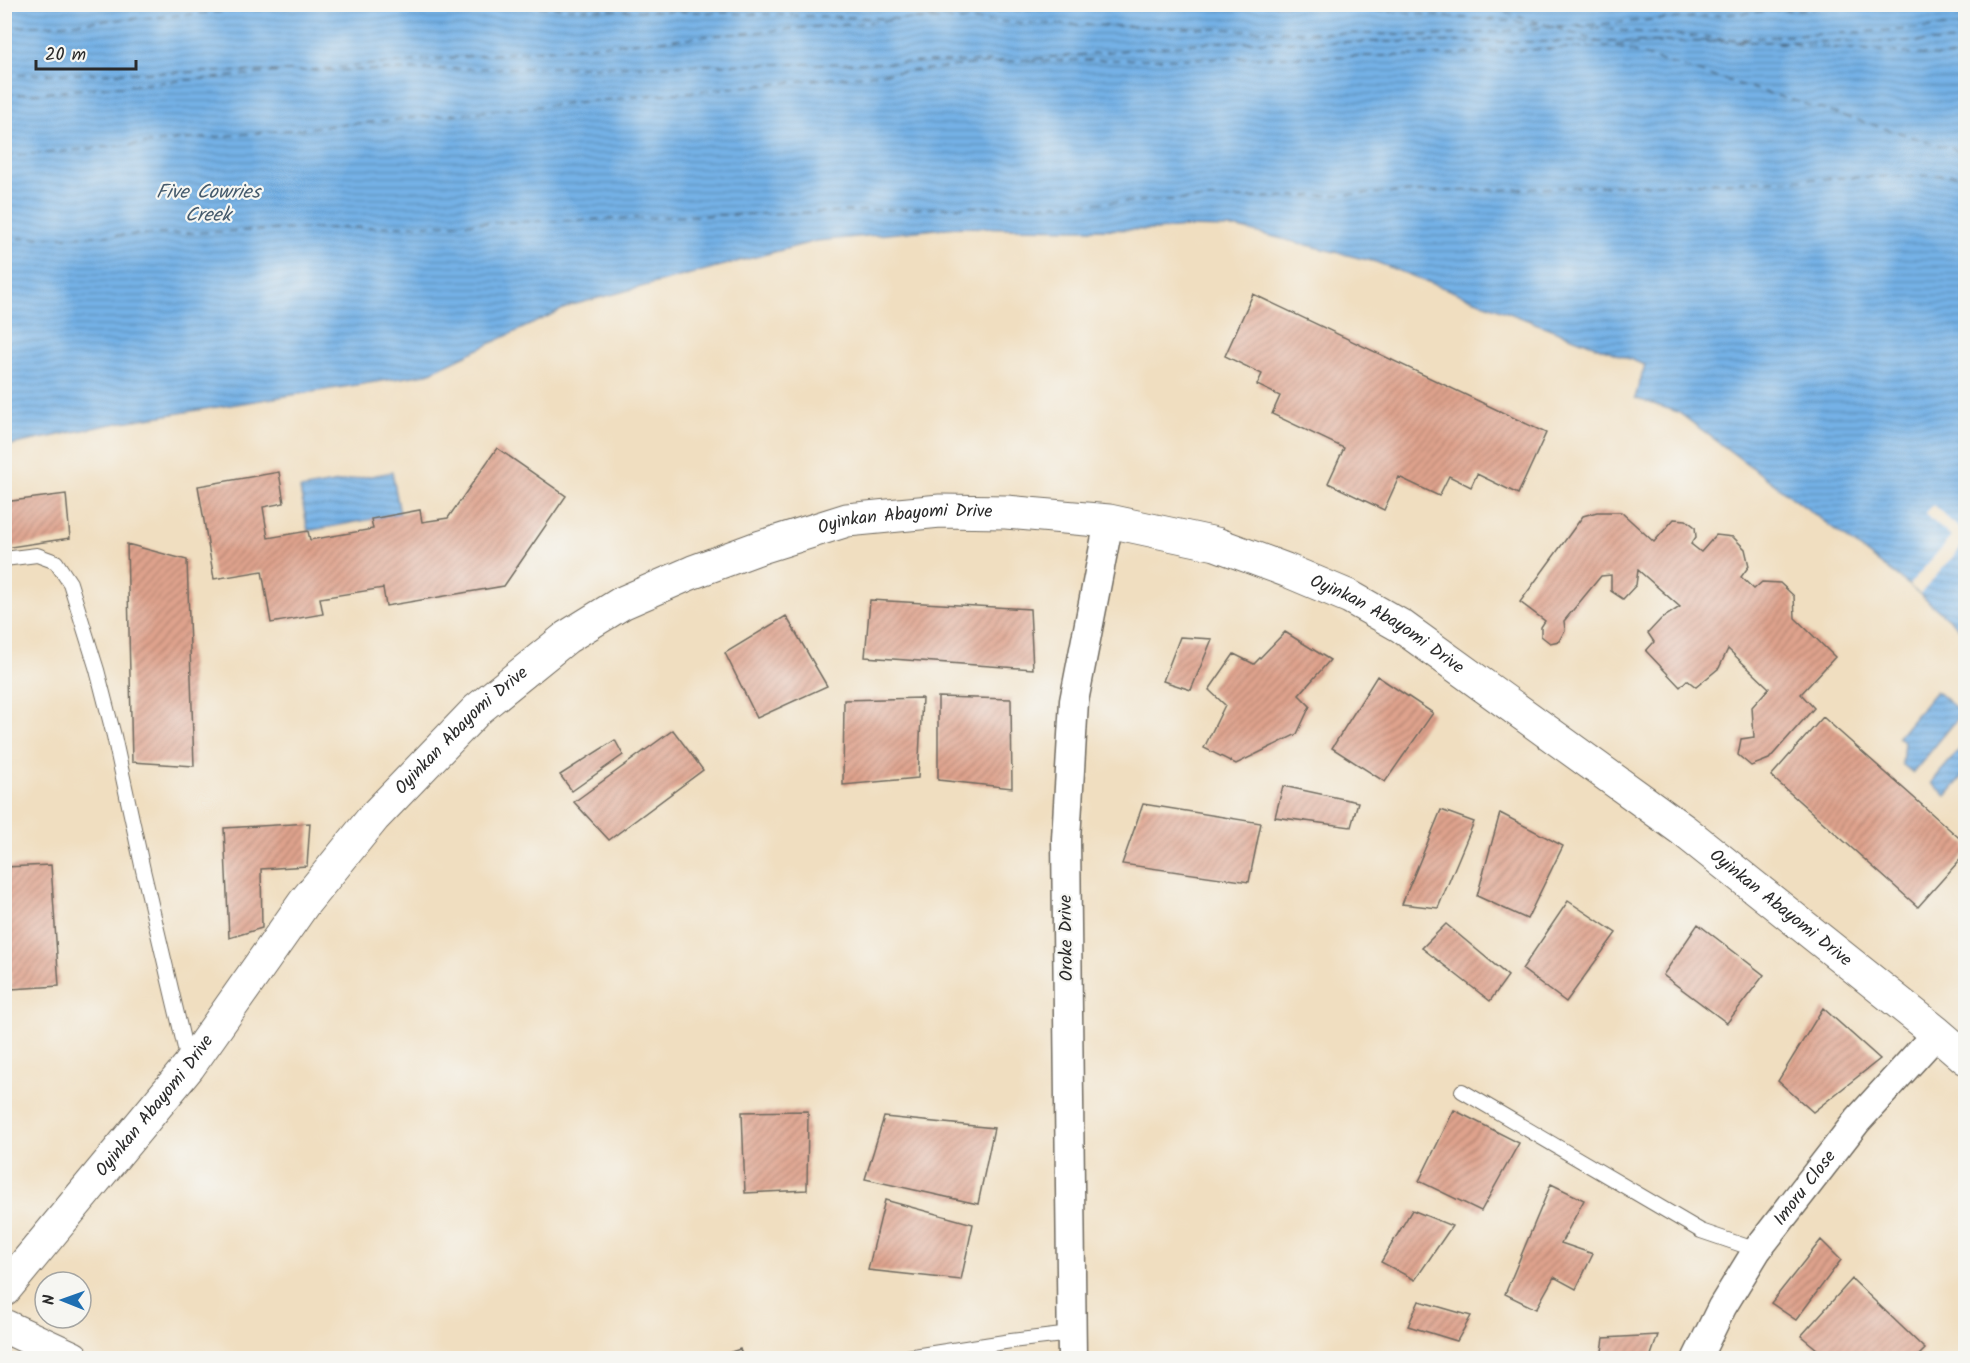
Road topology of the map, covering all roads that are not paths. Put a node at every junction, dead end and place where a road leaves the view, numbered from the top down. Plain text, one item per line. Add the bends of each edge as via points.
1 (1109, 521) junction
2 (4, 560) edge
3 (1937, 1033) junction
4 (1965, 1058) edge
5 (189, 1066) junction
6 (1462, 1091) dead end
7 (1757, 1250) junction
8 (4, 1290) edge
9 (4, 1326) edge
10 (1072, 1346) edge
11 (73, 1359) edge
12 (901, 1359) edge
13 (1697, 1359) edge

1 - 3 street, Oyinkan Abayomi Drive via 1216,544 1350,597 1401,626 1683,830
1 - 5 street, Oyinkan Abayomi Drive via 940,511 848,520 758,548 622,603 567,637 478,709 374,817 304,903
1 - 10 street, Oroke Drive via 1074,701 1066,839
2 - 5 lane via 37,555 56,562 70,583 114,736
3 - 4 street, Oyinkan Abayomi Drive
3 - 7 street, Imoru Close via 1857,1121
5 - 8 street, Oyinkan Abayomi Drive
6 - 7 lane via 1701,1231
7 - 13 street, Imoru Close via 1722,1307
9 - 11 street
10 - 12 lane via 1011,1341

